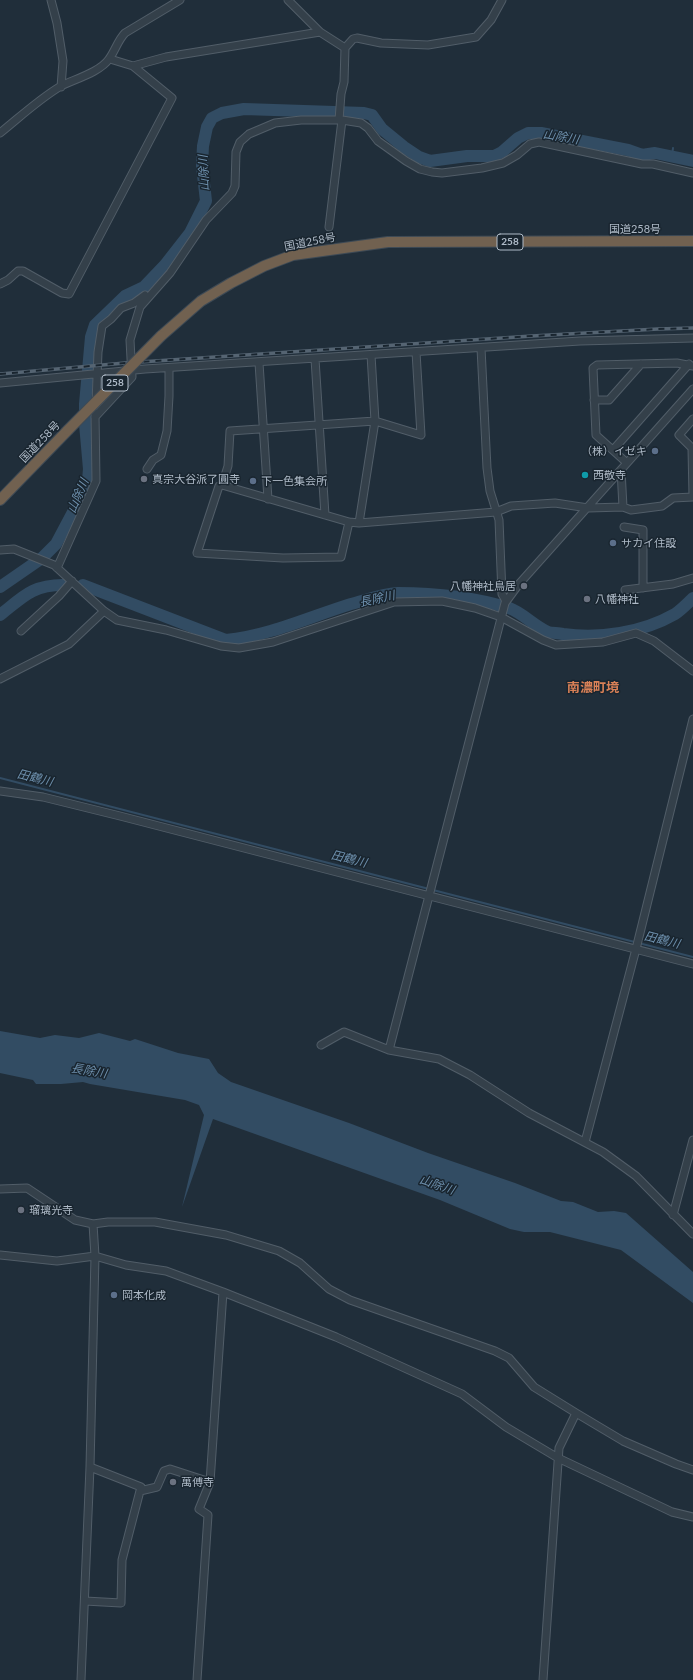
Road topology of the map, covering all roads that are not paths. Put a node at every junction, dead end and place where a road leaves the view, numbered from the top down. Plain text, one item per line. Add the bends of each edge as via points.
1 (51, 0) edge
2 (180, 0) edge
3 (288, 0) edge
4 (502, 0) edge
5 (320, 32) junction
6 (346, 48) junction
7 (110, 59) junction
8 (133, 66) junction
9 (60, 87) junction
10 (340, 120) junction
11 (0, 134) edge
12 (693, 173) edge
13 (329, 227) dead end
14 (693, 241) edge
15 (0, 284) edge
16 (157, 287) junction
17 (693, 338) edge
18 (481, 348) junction
19 (416, 352) junction
20 (370, 355) junction
21 (315, 359) junction
22 (259, 363) junction
23 (641, 364) junction
24 (691, 365) edge
25 (169, 368) junction
26 (131, 370) junction
27 (95, 374) junction
28 (0, 383) edge
29 (693, 389) edge
30 (594, 400) junction
31 (95, 417) junction
32 (693, 419) edge
33 (374, 421) junction
34 (320, 425) junction
35 (263, 430) junction
36 (613, 450) junction
37 (627, 463) junction
38 (147, 469) dead end
39 (621, 470) junction
40 (222, 485) junction
41 (693, 497) edge
42 (268, 499) junction
43 (0, 500) edge
44 (623, 507) junction
45 (588, 508) junction
46 (496, 512) junction
47 (325, 515) junction
48 (349, 522) junction
49 (359, 523) junction
50 (624, 527) dead end
51 (0, 550) edge
52 (55, 567) junction
53 (693, 578) edge
54 (72, 581) junction
55 (643, 588) junction
56 (626, 590) dead end
57 (506, 602) junction
58 (104, 611) junction
59 (502, 615) junction
60 (21, 631) dead end
61 (693, 671) edge
62 (0, 679) edge
63 (693, 719) edge
64 (2, 791) edge
65 (431, 892) junction
66 (637, 945) junction
67 (693, 964) edge
68 (321, 1045) dead end
69 (389, 1050) junction
70 (693, 1140) edge
71 (585, 1142) junction
72 (0, 1189) edge
73 (673, 1215) junction
74 (93, 1224) junction
75 (693, 1234) edge
76 (0, 1254) edge
77 (95, 1256) junction
78 (223, 1292) junction
79 (576, 1414) junction
80 (558, 1458) junction
81 (90, 1467) junction
82 (693, 1470) edge
83 (210, 1482) junction
84 (140, 1491) junction
85 (693, 1517) edge
86 (85, 1600) junction
87 (81, 1680) edge
88 (197, 1680) edge
89 (543, 1680) edge

1 - 9 street via 63,61
2 - 7 street via 125,33
3 - 5 street
4 - 6 street via 491,20 476,38 428,45 381,43 357,38
5 - 6 street
5 - 8 street via 166,57
6 - 10 street
7 - 8 street
7 - 9 street
8 - 15 street via 172,98 69,294 62,293 23,271 18,271
9 - 11 street
10 - 12 street via 361,124 368,128 378,141 406,161 432,172 502,163 530,144 539,142
10 - 13 street
10 - 16 street via 275,123 249,134 240,142 236,152 235,186 232,193 206,220 170,273
14 - 43 highway, 国道258号 / 258, bridge via 388,242 293,255 231,282 201,301 161,336
16 - 26 street via 144,302 135,320 130,340
16 - 27 street via 121,308 102,326
17 - 18 street via 580,341
18 - 19 street
18 - 46 street via 487,468
19 - 20 street
19 - 33 street via 421,435
20 - 21 street
20 - 33 street
21 - 22 street
21 - 34 street
22 - 25 street
22 - 35 street
23 - 24 street
23 - 30 street via 609,400
23 - 30 street via 597,365 593,368
24 - 36 street
25 - 26 street
25 - 38 street via 167,431 161,455 153,460
26 - 27 street
26 - 31 street via 132,377
27 - 28 street
27 - 31 street
29 - 37 street
30 - 36 street via 596,435
31 - 52 street via 96,481
32 - 41 street via 679,435 692,448
33 - 34 street
33 - 49 street
34 - 35 street
34 - 47 street
35 - 40 street via 230,432 228,466
35 - 42 street
36 - 37 street
37 - 39 street
39 - 44 street
39 - 45 street
40 - 42 street
40 - 48 street via 219,486 212,504 197,553 283,558 341,557
41 - 44 street via 673,498 662,506 631,510
42 - 47 street
44 - 45 street
45 - 46 street via 555,503 511,506
45 - 57 street via 519,584
46 - 49 street
46 - 57 street via 499,520 502,594
47 - 48 street
48 - 49 street
50 - 55 street via 643,530
51 - 52 street via 14,549
52 - 54 street
53 - 55 street
54 - 58 street
54 - 60 street
55 - 56 street
57 - 59 street
58 - 59 street via 117,620 166,630 221,646 239,648 273,642 394,602 442,601
58 - 62 street via 69,644
59 - 61 street via 556,645 603,642 636,633 654,641
59 - 65 street
63 - 66 street
64 - 65 street via 43,797
65 - 66 street
65 - 69 street
66 - 67 street
66 - 71 street
68 - 69 street via 344,1032
69 - 71 street via 439,1059 470,1075 529,1113
70 - 73 street
71 - 73 street via 636,1176
72 - 74 street via 27,1188 75,1220
73 - 75 street
74 - 77 street
74 - 79 street via 155,1222 226,1235 279,1250 300,1263 329,1289 350,1300 509,1358 534,1387
76 - 77 street via 57,1261
77 - 78 street via 126,1265 166,1271
77 - 81 street
78 - 80 street via 336,1337 462,1394 506,1427
78 - 83 street
79 - 80 street via 559,1448
79 - 82 street via 624,1441
80 - 85 street via 672,1512
80 - 89 street
81 - 84 street via 141,1487
81 - 86 street
83 - 84 street via 170,1469 164,1471 157,1487
83 - 88 street via 199,1509 208,1515
84 - 86 street via 122,1560 121,1603
86 - 87 street

